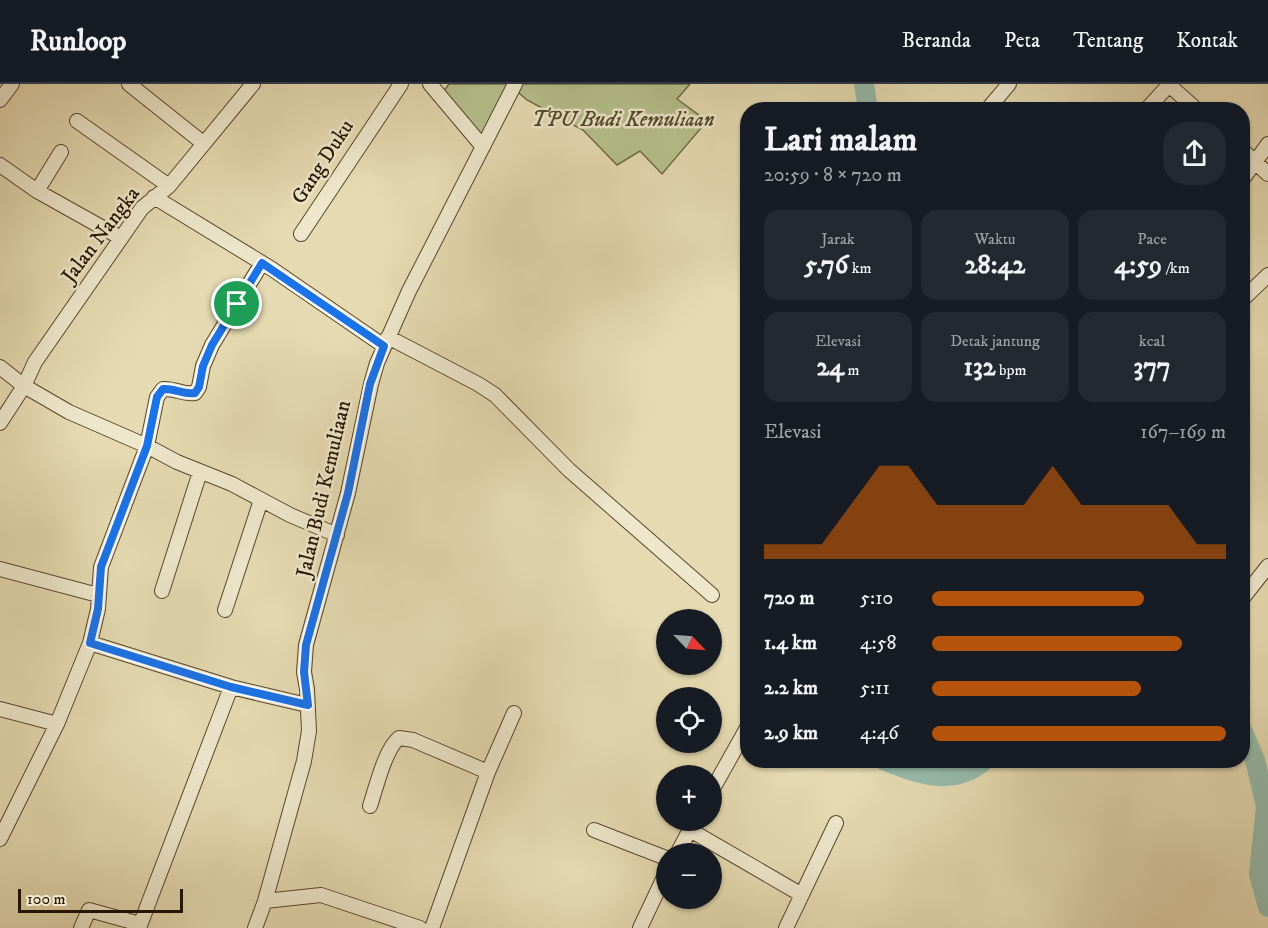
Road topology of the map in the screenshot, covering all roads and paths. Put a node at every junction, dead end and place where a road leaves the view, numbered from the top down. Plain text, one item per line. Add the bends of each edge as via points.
1 (12, 84) edge
2 (129, 84) edge
3 (253, 84) edge
4 (401, 84) edge
5 (430, 84) edge
6 (515, 84) edge
7 (1009, 84) edge
8 (1169, 84) edge
9 (0, 100) edge
10 (994, 102) edge
11 (1153, 102) edge
12 (1188, 102) edge
13 (77, 121) dead end
14 (203, 143) junction
15 (1268, 144) edge
16 (483, 147) junction
17 (61, 152) dead end
18 (1250, 157) edge
19 (1255, 162) junction
20 (0, 165) edge
21 (1250, 169) edge
22 (1268, 174) edge
23 (169, 186) junction
24 (37, 191) junction
25 (154, 197) junction
26 (301, 234) dead end
27 (121, 238) junction
28 (262, 263) junction
29 (1268, 275) edge
30 (1250, 292) edge
31 (386, 341) junction
32 (0, 367) edge
33 (24, 386) junction
34 (0, 423) edge
35 (147, 446) junction
36 (200, 472) junction
37 (261, 500) junction
38 (337, 535) junction
39 (1268, 566) edge
40 (0, 569) edge
41 (1250, 588) edge
42 (162, 591) dead end
43 (712, 595) dead end
44 (98, 596) junction
45 (225, 610) dead end
46 (90, 643) junction
47 (231, 687) junction
48 (308, 705) junction
49 (0, 709) edge
50 (514, 713) dead end
51 (57, 724) junction
52 (740, 740) edge
53 (488, 772) junction
54 (722, 772) edge
55 (370, 806) dead end
56 (836, 823) dead end
57 (594, 830) dead end
58 (702, 831) edge
59 (0, 839) edge
60 (656, 854) edge
61 (656, 893) edge
62 (802, 896) junction
63 (266, 900) junction
64 (140, 926) edge
65 (81, 928) edge
66 (255, 928) edge
67 (420, 928) edge
68 (432, 928) edge
69 (639, 928) edge
70 (786, 928) edge

1 - 9 street
2 - 14 street
3 - 14 street, Jalan Nangka
4 - 26 street, Gang Duku
5 - 16 street
6 - 16 street, Jalan Budi Kemuliaan
7 - 10 street
8 - 11 street
8 - 12 street
13 - 23 street
14 - 23 street, Jalan Nangka
15 - 19 street
16 - 31 street, Jalan Budi Kemuliaan
17 - 24 street
18 - 19 street
19 - 21 street
19 - 22 street
20 - 24 street
23 - 25 street, Jalan Nangka
24 - 27 street
25 - 27 street, Jalan Nangka
25 - 28 street
27 - 33 street, Jalan Nangka via 35,362
28 - 31 street
28 - 35 street via 212,345 195,393 168,388 160,392
29 - 30 street
31 - 38 street, Jalan Budi Kemuliaan via 370,384
31 - 43 street via 495,395 568,471
32 - 33 street
33 - 34 street, Jalan Nangka
33 - 35 street via 69,412
35 - 36 street
35 - 44 street via 101,567
36 - 37 street
36 - 42 street
37 - 38 street
37 - 45 street
38 - 48 street, Jalan Budi Kemuliaan via 306,645
39 - 41 street
40 - 44 street
44 - 46 street
46 - 47 street
46 - 51 street
47 - 48 street
47 - 64 street
48 - 63 street, Jalan Budi Kemuliaan via 304,761
49 - 51 street
50 - 53 street
51 - 59 street
52 - 54 street
53 - 55 street via 399,738 394,742
53 - 68 street
56 - 62 street
57 - 60 street
58 - 62 street
61 - 69 street
62 - 70 street
63 - 66 street, Jalan Budi Kemuliaan
63 - 67 street via 321,896
64 - 65 street via 89,910

